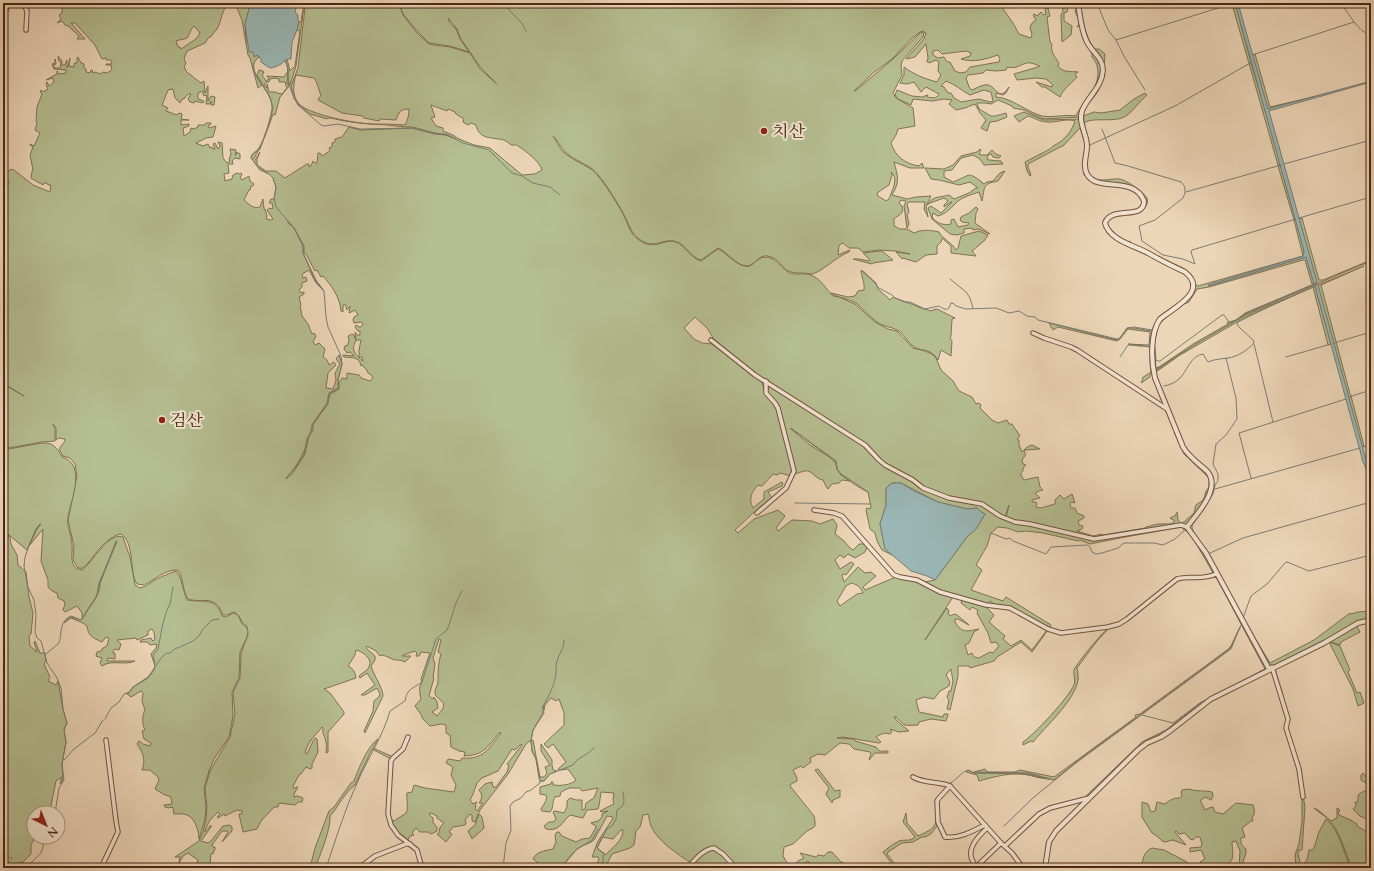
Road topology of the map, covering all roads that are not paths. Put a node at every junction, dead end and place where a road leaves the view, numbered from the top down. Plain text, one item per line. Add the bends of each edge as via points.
1 (9, 3) edge
2 (23, 3) edge
3 (1078, 3) edge
4 (3, 17) edge
5 (26, 30) dead end
6 (1033, 333) dead end
7 (711, 340) dead end
8 (766, 381) junction
9 (1167, 409) junction
10 (814, 510) dead end
11 (757, 513) dead end
12 (1187, 528) junction
13 (1216, 574) junction
14 (1371, 620) edge
15 (1271, 668) junction
16 (408, 738) dead end
17 (106, 740) dead end
18 (913, 777) dead end
19 (950, 786) junction
20 (1303, 797) dead end
21 (1090, 798) junction
22 (986, 827) junction
23 (411, 844) junction
24 (1003, 845) junction
25 (976, 867) edge
26 (52, 868) edge
27 (69, 868) edge
28 (101, 868) edge
29 (359, 868) edge
30 (422, 868) edge
31 (466, 868) edge
32 (479, 868) edge
33 (688, 868) edge
34 (736, 868) edge
35 (1024, 868) edge
36 (1045, 868) edge

1 - 4 street
2 - 5 street via 27,10
3 - 9 street via 1087,42 1100,58 1103,68 1099,84 1081,116 1087,145 1086,171 1092,180 1097,182 1130,187 1144,200 1140,210 1108,217 1106,226 1120,239 1185,272 1194,283 1190,295 1160,319 1154,332 1153,371
6 - 9 street via 1077,350
7 - 8 street
8 - 11 street via 766,393 778,408 794,471 786,488
8 - 12 street via 860,441 885,465 923,488 949,498 982,504 1015,522 1094,539 1180,525
9 - 12 street via 1184,450 1207,472 1212,481 1210,494 1204,506
10 - 13 street via 842,516 897,576 917,580 945,594 986,605 1010,608 1048,629 1061,633 1119,624 1177,579 1207,578
12 - 13 street via 1206,553
13 - 15 street
14 - 15 street via 1358,623
15 - 20 street via 1288,719 1286,728 1299,769
15 - 21 street via 1211,699 1170,731 1146,743
16 - 23 street via 403,749 391,761 388,811 391,825 398,835
17 - 28 street via 118,832
18 - 19 street
19 - 22 street
19 - 22 street via 937,802 938,822 945,837 954,838
21 - 24 street via 1050,808 1039,814
21 - 36 street via 1052,836
22 - 24 street
22 - 25 street via 971,848 970,857
23 - 29 street via 375,856
23 - 30 street via 418,850
24 - 25 street
24 - 35 street
26 - 27 street
31 - 32 street
33 - 34 street via 700,855 714,848

